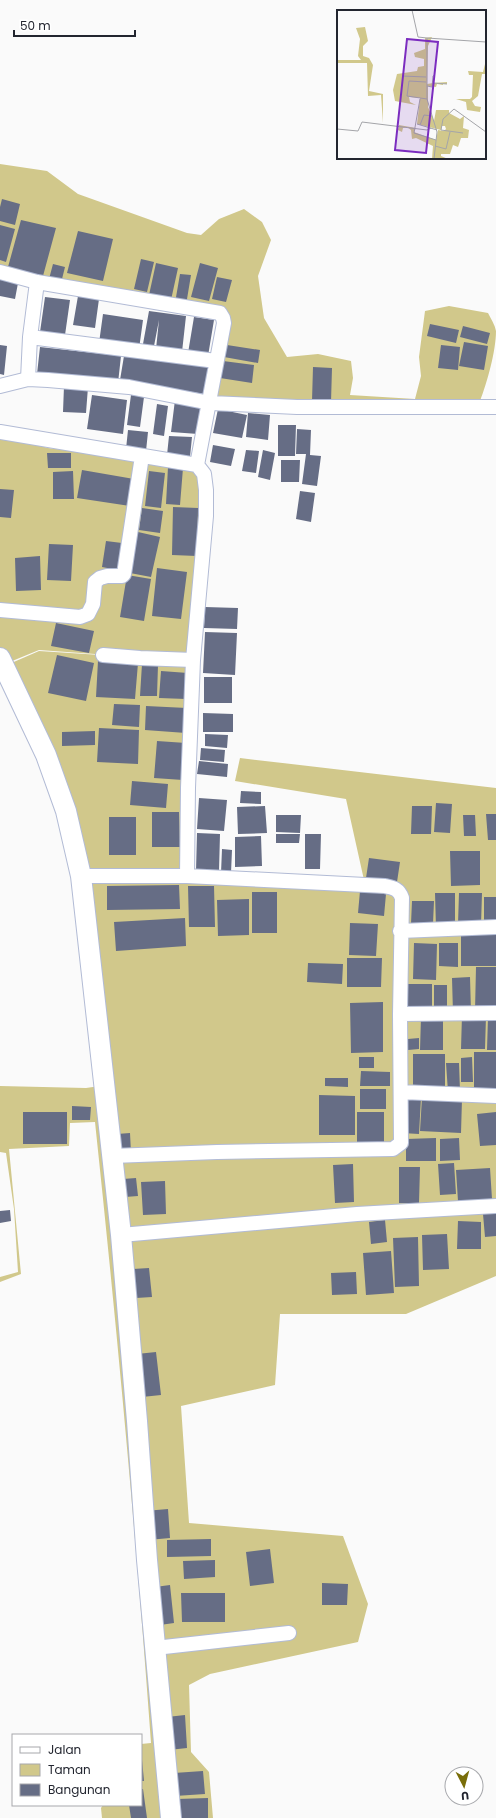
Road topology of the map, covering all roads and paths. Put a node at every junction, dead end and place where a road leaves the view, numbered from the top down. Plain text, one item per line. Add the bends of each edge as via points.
1 (0, 272) edge
2 (37, 282) junction
3 (30, 337) junction
4 (216, 361) junction
5 (28, 379) junction
6 (0, 386) edge
7 (210, 403) junction
8 (496, 407) edge
9 (0, 432) edge
10 (142, 456) junction
11 (198, 465) junction
12 (0, 610) edge
13 (103, 655) dead end
14 (0, 658) edge
15 (193, 660) junction
16 (81, 876) junction
17 (187, 876) junction
18 (496, 927) edge
19 (400, 931) junction
20 (496, 1013) edge
21 (400, 1014) junction
22 (401, 1092) junction
23 (496, 1096) edge
24 (112, 1156) junction
25 (496, 1206) edge
26 (121, 1235) junction
27 (289, 1633) dead end
28 (155, 1648) junction
29 (171, 1818) edge

1 - 2 street
2 - 3 street
2 - 4 street via 220,313 224,323
3 - 4 street
3 - 5 street
4 - 7 street
5 - 6 street
5 - 7 street via 129,387
7 - 8 street via 297,407
7 - 11 street
9 - 10 street
10 - 11 street
10 - 12 street via 126,568 122,576 107,576 95,582 92,610 80,617
11 - 15 street via 204,474 206,516
13 - 15 street
14 - 16 street via 48,762 66,811
15 - 17 street
16 - 17 street
16 - 24 street
17 - 19 street via 385,886 400,892
18 - 19 street
19 - 21 street
20 - 21 street
21 - 22 street
22 - 23 street
22 - 24 street via 401,1143 393,1149
24 - 26 street
25 - 26 street via 358,1214
26 - 28 street
27 - 28 street
28 - 29 street

